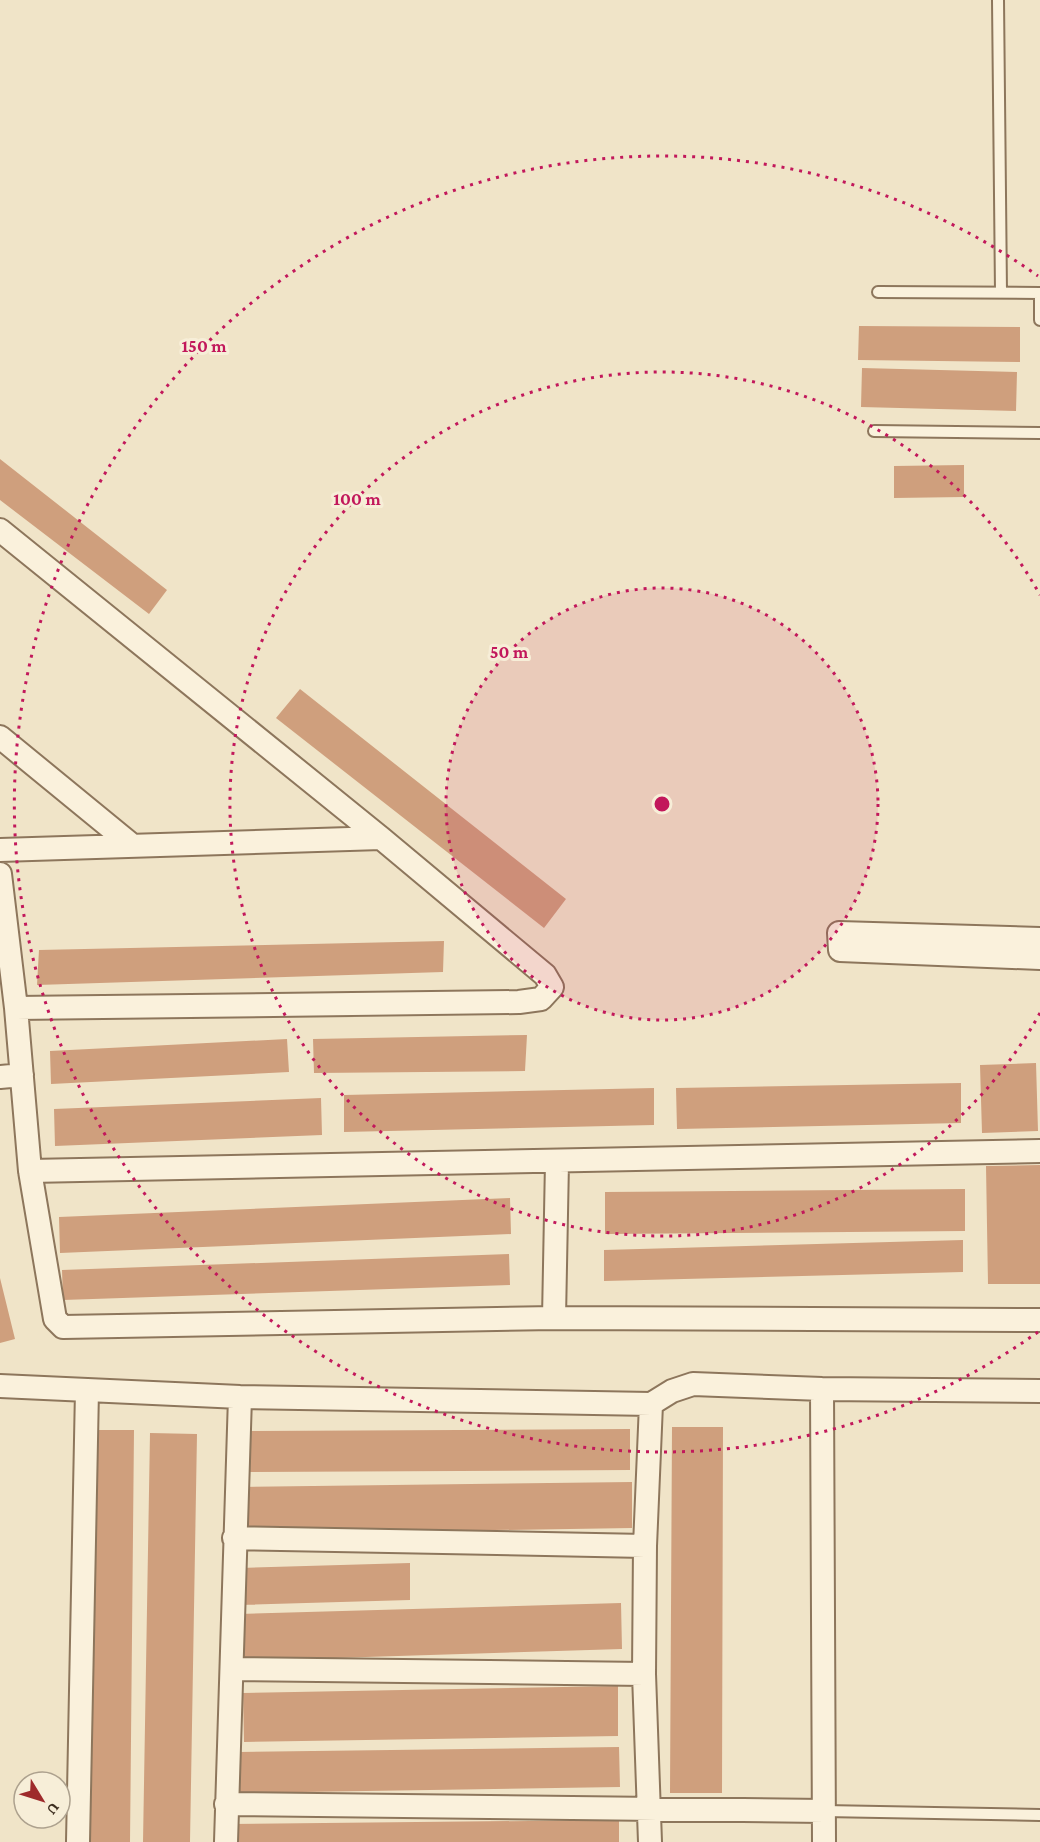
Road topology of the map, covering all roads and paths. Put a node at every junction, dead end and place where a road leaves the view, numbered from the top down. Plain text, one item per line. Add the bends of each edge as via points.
1 (998, 0) edge
2 (878, 292) dead end
3 (1001, 292) junction
4 (1040, 293) edge
5 (1040, 320) edge
6 (874, 431) dead end
7 (1040, 432) edge
8 (0, 530) edge
9 (0, 737) edge
10 (381, 838) junction
11 (132, 846) junction
12 (0, 850) edge
13 (0, 874) edge
14 (1040, 939) edge
15 (1040, 958) edge
16 (16, 1008) junction
17 (11, 1076) edge
18 (1040, 1151) edge
19 (557, 1162) junction
20 (30, 1171) junction
21 (555, 1318) junction
22 (1040, 1320) edge
23 (0, 1386) edge
24 (822, 1389) junction
25 (87, 1390) junction
26 (1040, 1391) edge
27 (240, 1397) junction
28 (651, 1404) junction
29 (234, 1538) junction
30 (645, 1546) junction
31 (232, 1669) junction
32 (644, 1674) junction
33 (226, 1804) junction
34 (650, 1808) junction
35 (824, 1811) junction
36 (1040, 1815) edge
37 (78, 1842) edge
38 (226, 1842) edge
39 (650, 1842) edge
40 (824, 1842) edge

1 - 3 lane
2 - 3 lane
3 - 4 lane
4 - 5 lane
6 - 7 lane
8 - 10 street
9 - 11 street
10 - 11 street
10 - 16 street via 545,975 552,987 549,993 536,1001 519,1002
11 - 12 street
13 - 16 street
14 - 15 street via 839,933 840,950
16 - 17 street
17 - 20 street
18 - 19 street
19 - 20 street
19 - 21 street
20 - 21 street via 55,1319 67,1328
21 - 22 street
23 - 25 street
24 - 26 street
24 - 28 street via 693,1384
24 - 35 street
25 - 27 street
25 - 37 street
27 - 28 street
27 - 29 street
28 - 30 street
29 - 30 street
29 - 31 street
30 - 32 street
31 - 32 street
31 - 33 street
32 - 34 street
33 - 34 street
33 - 38 street
34 - 35 street
34 - 39 street
35 - 36 lane
35 - 40 street

